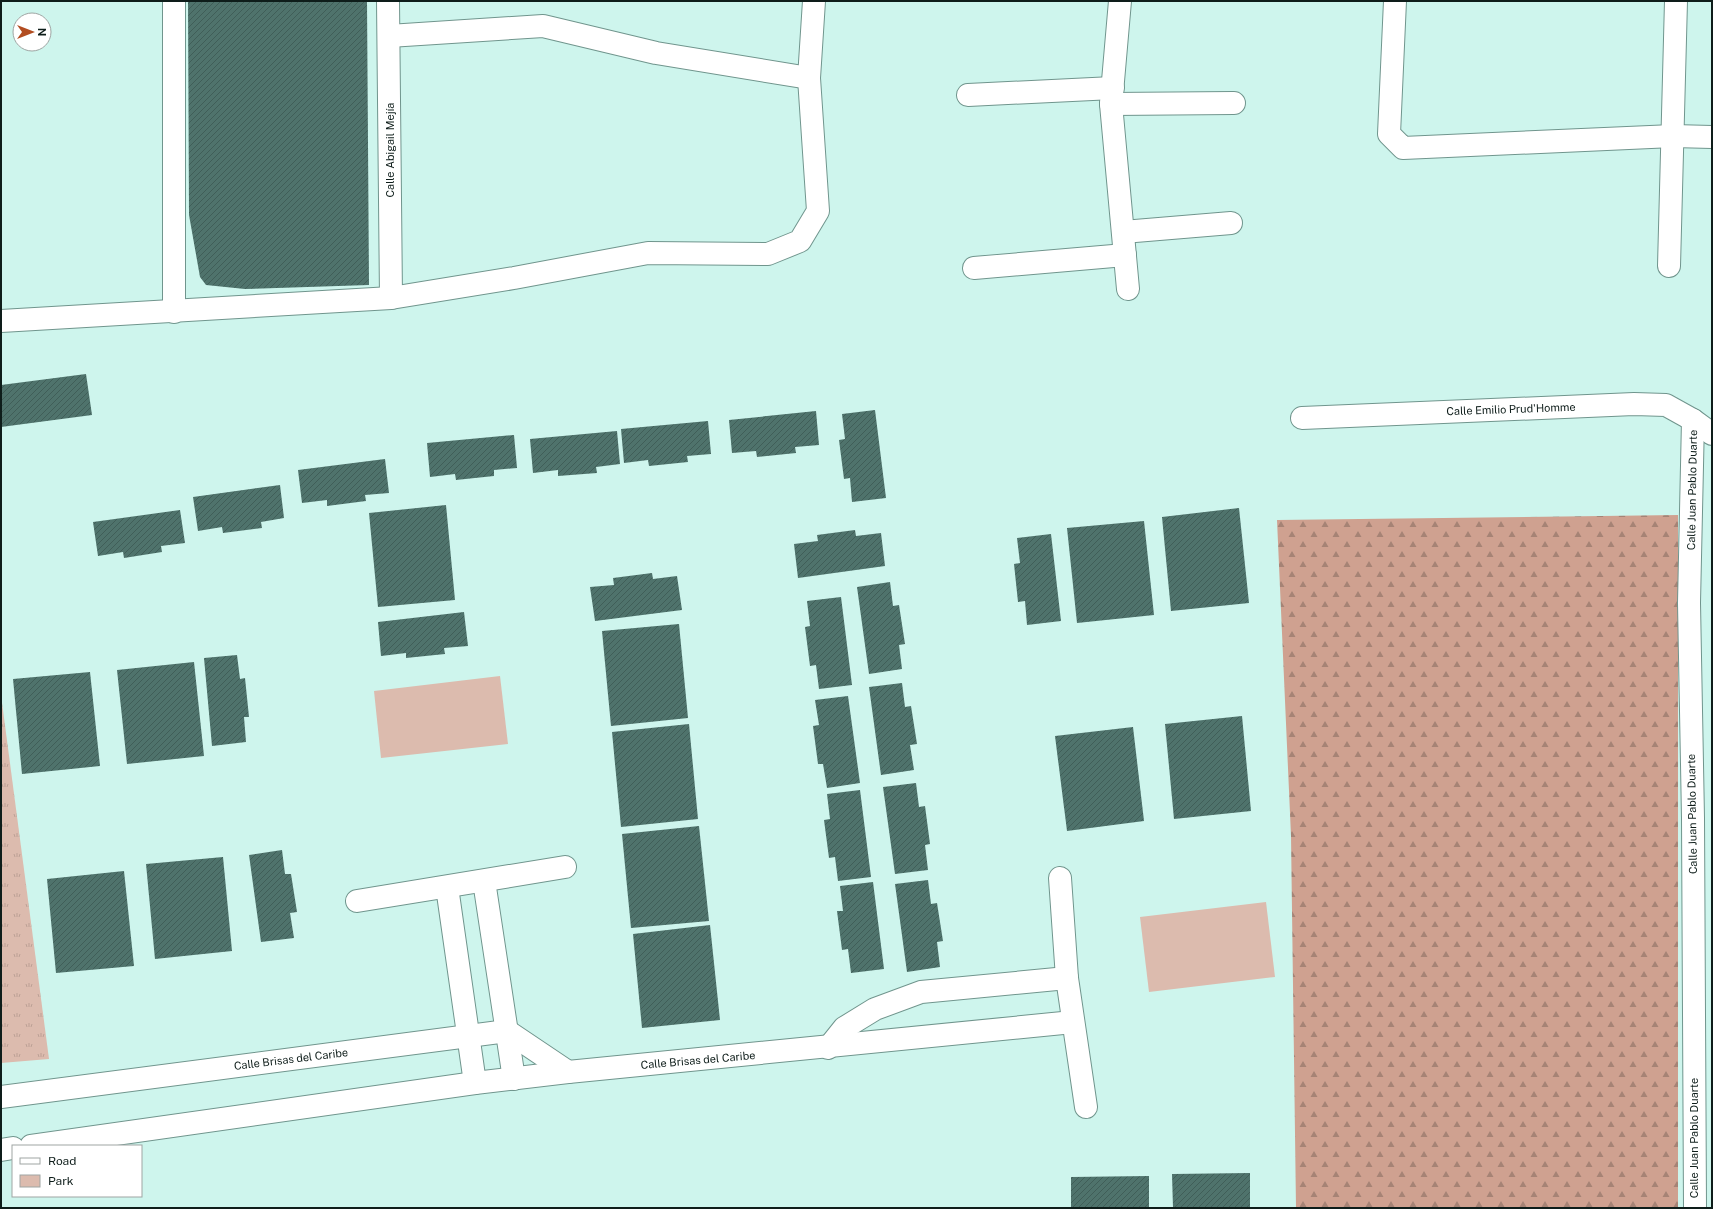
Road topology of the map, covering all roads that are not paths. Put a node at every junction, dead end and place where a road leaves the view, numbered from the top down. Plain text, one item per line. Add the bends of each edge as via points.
1 (174, 1) edge
2 (388, 1) edge
3 (814, 1) edge
4 (1120, 1) edge
5 (1395, 1) edge
6 (1676, 1) edge
7 (389, 36) junction
8 (809, 78) junction
9 (968, 95) dead end
10 (1112, 96) junction
11 (1234, 104) dead end
12 (1673, 136) junction
13 (1712, 137) edge
14 (1231, 223) dead end
15 (1123, 232) junction
16 (1125, 255) junction
17 (1669, 266) dead end
18 (974, 268) dead end
19 (1128, 289) dead end
20 (391, 298) junction
21 (174, 312) junction
22 (1, 321) edge
23 (1302, 418) dead end
24 (1693, 420) junction
25 (1712, 434) edge
26 (565, 867) dead end
27 (1060, 878) dead end
28 (484, 881) junction
29 (447, 887) junction
30 (357, 901) dead end
31 (1067, 978) junction
32 (1073, 1022) junction
33 (507, 1031) junction
34 (468, 1036) junction
35 (828, 1048) junction
36 (568, 1072) junction
37 (514, 1079) junction
38 (475, 1083) junction
39 (1, 1097) edge
40 (1086, 1107) dead end
41 (38, 1145) edge
42 (12, 1148) edge
43 (1, 1150) edge
44 (1695, 1208) edge

1 - 21 street
2 - 7 street, Calle Abigail Mejía
3 - 8 street
4 - 10 street
5 - 12 street via 1389,134 1403,148
6 - 12 street
7 - 8 street via 543,26 656,53
7 - 20 street, Calle Abigail Mejía
8 - 20 street via 818,211 800,241 768,254 648,253
9 - 10 street
10 - 11 street
10 - 15 street
12 - 13 street
12 - 17 street
14 - 15 street
15 - 16 street
16 - 18 street
16 - 19 street
20 - 21 street
21 - 22 street
23 - 24 street, Calle Emilio Prud'Homme via 1634,404 1666,405
24 - 25 street, Calle Emilio Prud'Homme
24 - 44 street, Calle Juan Pablo Duarte via 1690,603
26 - 28 street
27 - 31 street
28 - 29 street
28 - 33 street
29 - 30 street
29 - 34 street
31 - 32 street
31 - 35 street via 921,992 875,1009 844,1028
32 - 35 street, Calle Brisas del Caribe
32 - 40 street
33 - 34 street, Calle Brisas del Caribe
33 - 36 street
33 - 37 street
34 - 38 street
34 - 39 street, Calle Brisas del Caribe
35 - 36 street, Calle Brisas del Caribe
36 - 37 street, Calle Brisas del Caribe
37 - 38 street, Calle Brisas del Caribe
38 - 41 street, Calle Brisas del Caribe
42 - 43 street

